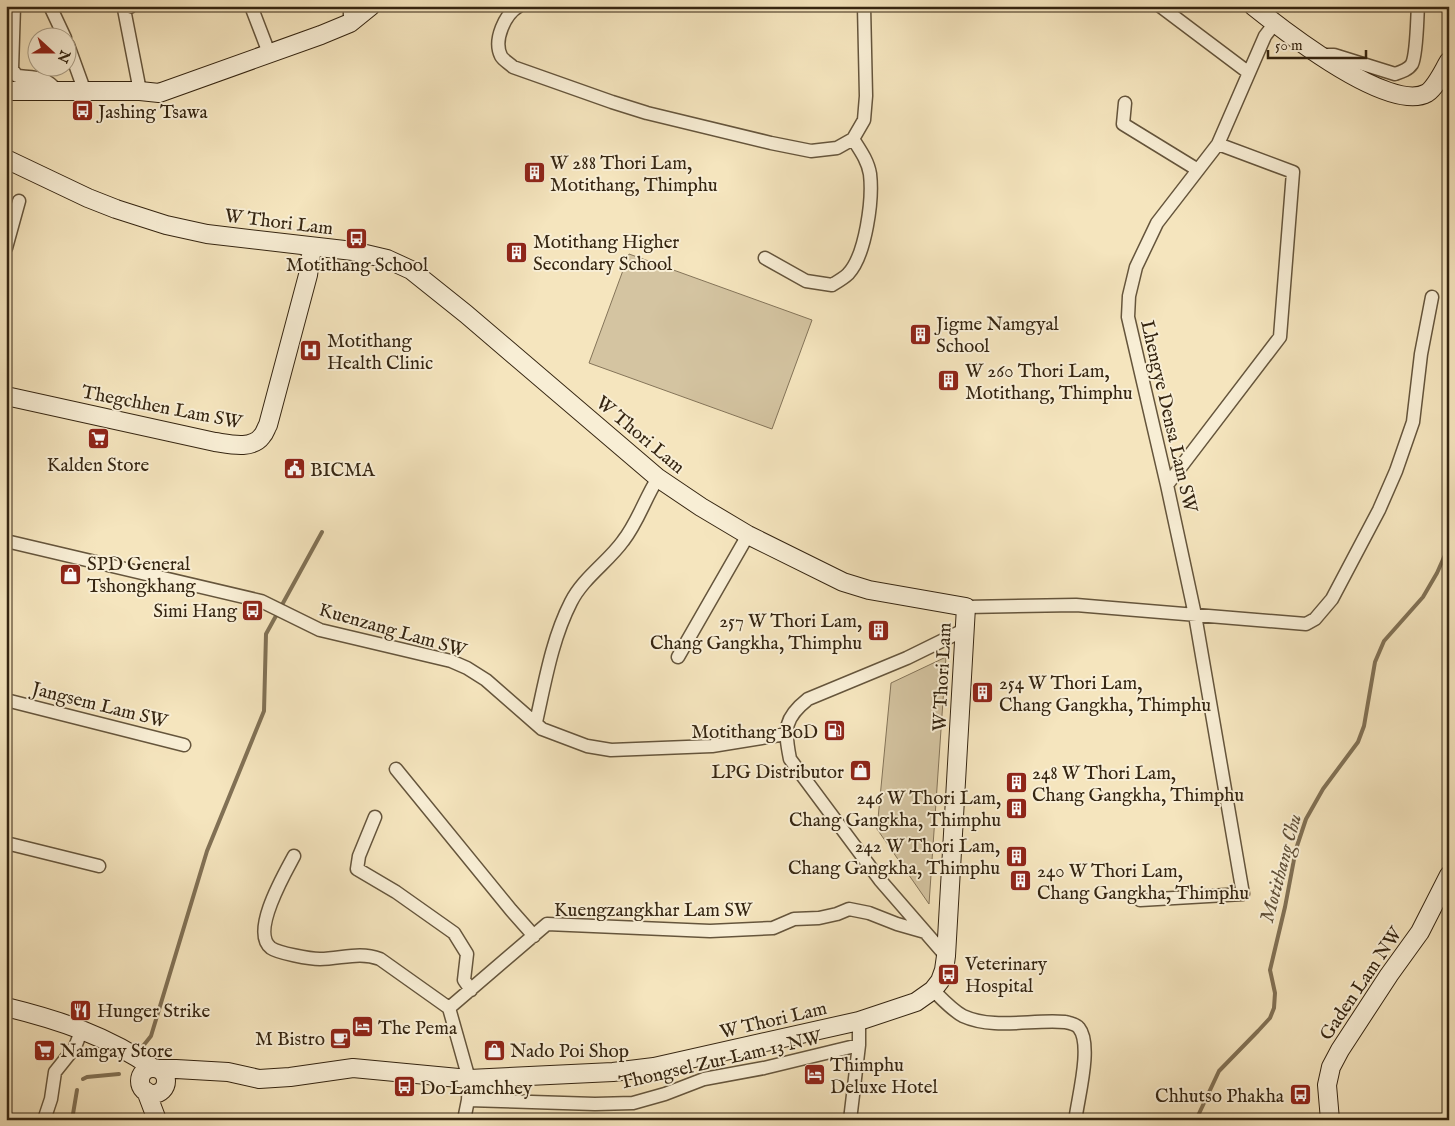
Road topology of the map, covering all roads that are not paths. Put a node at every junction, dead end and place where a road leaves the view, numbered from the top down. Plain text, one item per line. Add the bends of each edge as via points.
1 (14, 6) edge
2 (50, 6) edge
3 (251, 6) edge
4 (371, 6) edge
5 (519, 6) edge
6 (864, 6) edge
7 (1160, 6) edge
8 (1253, 6) edge
9 (1418, 6) edge
10 (130, 7) edge
11 (351, 15) edge
12 (1275, 24) junction
13 (60, 28) edge
14 (269, 53) junction
15 (1320, 55) junction
16 (1449, 61) edge
17 (78, 73) edge
18 (1249, 73) junction
19 (6, 91) edge
20 (140, 91) junction
21 (58, 92) junction
22 (85, 92) junction
23 (1125, 103) dead end
24 (853, 139) junction
25 (1218, 144) junction
26 (6, 159) edge
27 (1198, 170) junction
28 (19, 201) dead end
29 (312, 247) junction
30 (6, 248) edge
31 (765, 258) dead end
32 (1432, 297) dead end
33 (6, 396) edge
34 (658, 478) junction
35 (1167, 485) junction
36 (748, 535) junction
37 (6, 541) edge
38 (966, 607) junction
39 (1195, 615) junction
40 (966, 630) junction
41 (678, 657) dead end
42 (6, 700) edge
43 (536, 722) junction
44 (786, 734) junction
45 (184, 745) dead end
46 (396, 769) dead end
47 (375, 816) dead end
48 (6, 843) edge
49 (294, 856) dead end
50 (100, 866) dead end
51 (1449, 875) edge
52 (1140, 900) dead end
53 (924, 932) junction
54 (534, 936) junction
55 (946, 956) junction
56 (471, 990) junction
57 (933, 990) junction
58 (6, 1006) edge
59 (448, 1008) junction
60 (859, 1021) junction
61 (82, 1029) junction
62 (859, 1046) junction
63 (469, 1079) junction
64 (154, 1081) junction
65 (468, 1100) junction
66 (1076, 1115) dead end
67 (44, 1120) edge
68 (157, 1120) edge
69 (165, 1120) edge
70 (464, 1120) edge
71 (850, 1120) edge
72 (1330, 1120) edge

1 - 21 street via 12,69 18,76 51,83
2 - 13 street
3 - 14 street
4 - 11 main road
5 - 24 street via 504,24 498,48 502,58 513,67 638,110 772,143 810,151 837,148
6 - 24 street via 866,96 864,120
7 - 18 street
8 - 12 main road
9 - 15 street via 1414,55 1404,71 1394,74 1334,55
10 - 20 street via 124,9
11 - 14 main road
12 - 15 main road
12 - 18 street, Lhengye Densa Lam SW via 1265,36
14 - 20 main road via 159,93
15 - 16 main road via 1370,85 1409,96 1422,95 1432,89
17 - 22 street
18 - 25 street, Lhengye Densa Lam SW
19 - 21 main road
20 - 22 main road
21 - 22 main road
23 - 27 street via 1123,124
24 - 31 street via 870,173 869,201 868,224 859,256 848,274 832,285 806,282
25 - 27 street, Lhengye Densa Lam SW
25 - 35 street via 1293,172 1280,337
26 - 29 main road, W Thori Lam via 88,198 148,220 207,234
27 - 35 street, Lhengye Densa Lam SW via 1158,223 1136,267 1129,296 1128,317
28 - 30 street
29 - 33 main road, Thegchhen Lam SW via 308,275 262,438 236,446
29 - 34 main road, W Thori Lam via 373,255 411,270
32 - 39 street via 1413,422 1403,453 1379,510 1332,599 1315,619 1306,624
34 - 36 main road, W Thori Lam
34 - 43 street via 624,540 572,600 550,664
35 - 39 street, Lhengye Densa Lam SW
36 - 38 main road, W Thori Lam via 844,582 868,590
36 - 41 street
37 - 43 street, Kuenzang Lam SW via 262,601 320,630 451,661 486,680
38 - 39 street via 1076,605
38 - 40 main road, W Thori Lam
39 - 52 street, Lhengye Densa Lam SW via 1243,894
40 - 44 street via 808,699 797,708 787,724
40 - 55 main road, W Thori Lam
42 - 45 street, Jangsem Lam SW
43 - 44 street, Kuenzang Lam SW via 542,729 587,746 611,750 712,746
44 - 53 street via 790,759 880,880
46 - 54 street
47 - 56 street via 357,869 454,933 467,954 464,980
48 - 50 street
49 - 59 street via 277,885 266,918 265,939 271,948 319,959 368,954 380,959
51 - 72 main road, Gaden Lam NW via 1420,932 1383,983 1331,1067 1327,1085
53 - 54 street, Kuengzangkhar Lam SW via 849,909 819,918 794,919 773,928 710,931 547,924
53 - 55 street
54 - 56 street, Kuengzangkhar Lam SW
55 - 57 main road, W Thori Lam via 942,976
56 - 59 street, Kuengzangkhar Lam SW
57 - 60 main road, W Thori Lam via 916,1002
57 - 66 street via 957,1012 972,1019 999,1023 1065,1022 1079,1028 1086,1054
58 - 61 main road
59 - 63 street
60 - 62 street
60 - 63 main road, W Thori Lam via 654,1067
61 - 64 main road via 124,1049
61 - 67 street via 75,1047 56,1072
62 - 65 street, Thongsel Zur Lam 13 NW via 704,1079 633,1103
62 - 71 street
63 - 64 main road, W Thori Lam via 353,1068 259,1079 199,1070
63 - 65 street
64 - 68 main road
64 - 69 main road
65 - 70 street

